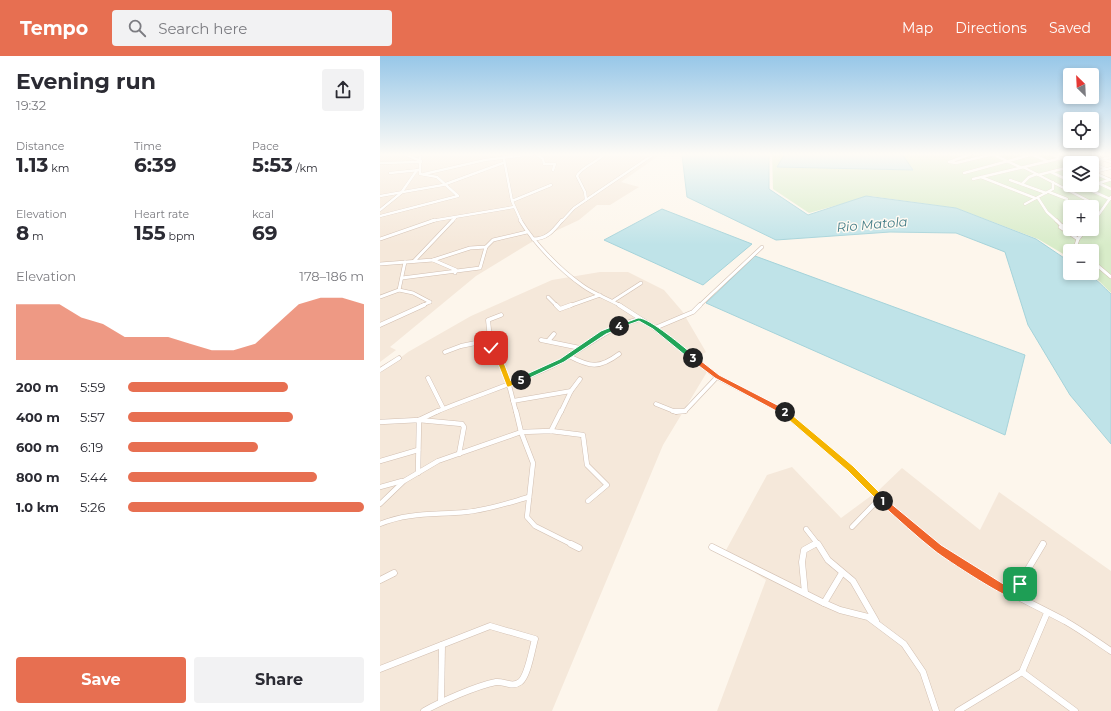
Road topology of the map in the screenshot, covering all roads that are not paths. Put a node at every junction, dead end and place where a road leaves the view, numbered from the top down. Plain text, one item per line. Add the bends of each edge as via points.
1 (407, 185) edge
2 (444, 185) joint
3 (508, 185) edge
4 (551, 185) dead end
5 (581, 185) edge
6 (610, 185) edge
7 (1001, 185) edge
8 (1024, 185) edge
9 (1053, 185) edge
10 (1101, 185) edge
11 (1111, 189) edge
12 (1047, 192) junction
13 (1071, 192) edge
14 (1095, 192) edge
15 (401, 193) junction
16 (380, 196) edge
17 (1037, 198) junction
18 (1110, 198) edge
19 (1067, 199) dead end
20 (586, 200) junction
21 (1087, 200) edge
22 (512, 201) junction
23 (1107, 202) junction
24 (1025, 204) dead end
25 (1111, 204) edge
26 (514, 207) junction
27 (380, 210) edge
28 (1099, 214) edge
29 (380, 216) edge
30 (454, 218) junction
31 (1062, 226) joint
32 (527, 232) junction
33 (1080, 236) edge
34 (380, 239) edge
35 (533, 239) junction
36 (1078, 239) junction
37 (1077, 244) edge
38 (486, 247) junction
39 (762, 247) dead end
40 (433, 260) junction
41 (414, 261) junction
42 (405, 262) junction
43 (380, 264) edge
44 (1099, 267) edge
45 (455, 273) junction
46 (402, 278) junction
47 (1111, 278) edge
48 (641, 283) dead end
49 (399, 290) junction
50 (600, 295) junction
51 (380, 297) edge
52 (548, 297) dead end
53 (613, 301) junction
54 (501, 315) dead end
55 (635, 315) junction
56 (640, 319) junction
57 (632, 320) junction
58 (380, 326) edge
59 (655, 328) junction
60 (554, 334) dead end
61 (490, 340) junction
62 (541, 340) dead end
63 (548, 341) junction
64 (580, 348) junction
65 (445, 352) dead end
66 (620, 354) dead end
67 (569, 356) junction
68 (398, 358) dead end
69 (380, 370) edge
70 (717, 377) junction
71 (428, 378) dead end
72 (580, 379) dead end
73 (509, 385) junction
74 (570, 391) junction
75 (513, 401) junction
76 (656, 404) dead end
77 (443, 408) junction
78 (419, 420) junction
79 (380, 422) edge
80 (551, 431) junction
81 (521, 432) junction
82 (418, 450) junction
83 (459, 454) junction
84 (380, 461) edge
85 (418, 472) junction
86 (404, 481) junction
87 (380, 487) edge
88 (529, 497) junction
89 (880, 498) junction
90 (588, 501) dead end
91 (380, 504) edge
92 (380, 524) edge
93 (852, 527) dead end
94 (806, 530) dead end
95 (817, 543) junction
96 (1043, 543) dead end
97 (712, 547) dead end
98 (579, 548) dead end
99 (842, 572) junction
100 (394, 573) dead end
101 (380, 580) edge
102 (805, 592) junction
103 (1016, 597) junction
104 (824, 603) junction
105 (1047, 613) junction
106 (877, 623) junction
107 (442, 645) junction
108 (1111, 651) edge
109 (380, 669) edge
110 (1022, 672) junction
111 (441, 702) junction
112 (424, 711) edge
113 (936, 711) edge
114 (958, 711) edge
115 (1075, 711) edge

1 - 15 street
2 - 15 street
2 - 29 street via 458,196
3 - 22 street
4 - 22 street
5 - 20 street
6 - 20 street
7 - 17 street
8 - 12 street
9 - 12 street via 1053,188
10 - 11 street
12 - 17 street
12 - 19 street
13 - 21 street
14 - 18 street
15 - 16 street
15 - 27 street
17 - 24 street
17 - 31 street
18 - 23 street
20 - 35 street via 571,210 549,235 542,239
22 - 26 street
23 - 25 street
23 - 28 street
26 - 30 street
26 - 32 street
30 - 34 street via 422,224
30 - 41 street
31 - 36 street via 1062,230
32 - 35 street
32 - 38 street via 493,240
33 - 36 street
35 - 50 street via 567,273
36 - 37 street
38 - 40 street via 468,248
38 - 45 street via 481,267
39 - 59 street via 693,312
40 - 41 street
40 - 45 street via 456,270
41 - 42 street
42 - 43 street
42 - 46 street
44 - 47 street
45 - 46 street
46 - 49 street
48 - 53 street
49 - 51 street
49 - 58 street via 413,293 430,302
50 - 52 street via 560,309
50 - 53 street
53 - 55 street
54 - 61 street via 487,320
55 - 56 street
55 - 57 street
56 - 57 street
56 - 59 street
57 - 64 street
59 - 70 street
60 - 63 street
61 - 65 street
61 - 73 street via 491,348 498,355
62 - 63 street
63 - 64 street
64 - 67 street
66 - 67 street via 606,364 595,366
67 - 73 street
68 - 69 street
70 - 76 street via 685,411 676,412
70 - 89 street via 786,412
71 - 77 street
72 - 74 street
73 - 75 street
73 - 77 street
74 - 75 street
74 - 80 street
75 - 81 street
77 - 78 street
78 - 79 street
78 - 82 street
78 - 83 street via 462,424 464,427
80 - 81 street
80 - 90 street via 583,435 587,465 607,485
81 - 83 street
81 - 88 street via 533,463
82 - 84 street
82 - 85 street
83 - 85 street via 438,461
85 - 86 street
86 - 87 street
86 - 91 street
88 - 92 street via 476,511 409,515
88 - 98 street via 526,510 529,522
89 - 93 street
89 - 103 street via 938,548
94 - 95 street
95 - 99 street via 828,560
95 - 102 street via 804,550 802,562
96 - 103 street via 1020,584
97 - 102 street
99 - 104 street
99 - 106 street via 854,581
100 - 101 street
102 - 104 street
103 - 105 street
104 - 106 street via 840,610 860,614
105 - 108 street
105 - 110 street
106 - 113 street via 904,644 914,657 924,672
107 - 109 street
107 - 111 street
107 - 111 street via 492,626 533,638 535,642 525,676 520,682 497,682
110 - 114 street
110 - 115 street
111 - 112 street

